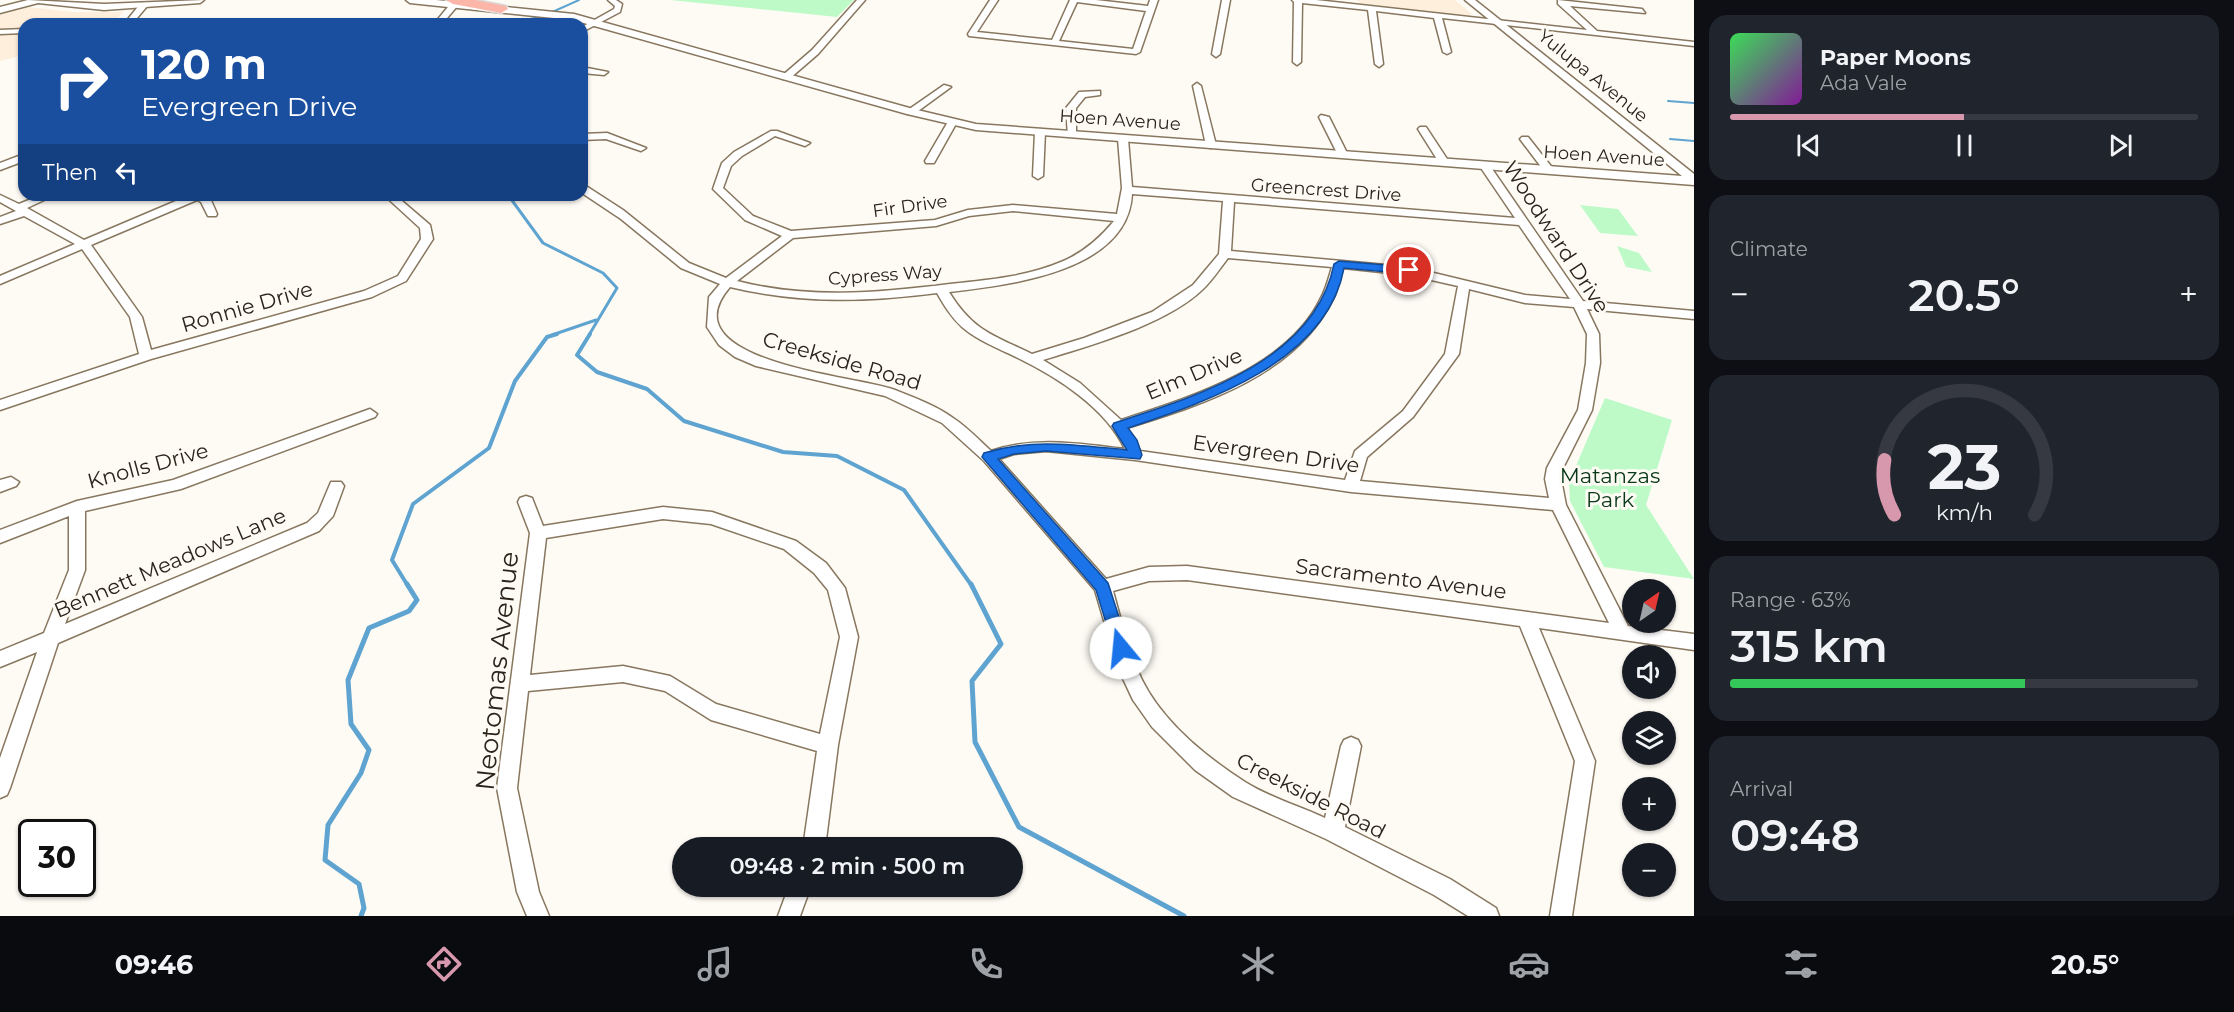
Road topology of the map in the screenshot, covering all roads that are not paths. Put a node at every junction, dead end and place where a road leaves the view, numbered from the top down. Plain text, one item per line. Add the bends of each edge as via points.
1 (38, 0) edge
2 (200, 0) edge
3 (411, 0) edge
4 (612, 0) edge
5 (861, 0) edge
6 (994, 0) edge
7 (1076, 0) edge
8 (1154, 0) edge
9 (1226, 0) edge
10 (1297, 0) edge
11 (1469, 0) edge
12 (1560, 1) edge
13 (454, 2) edge
14 (144, 5) junction
15 (1372, 8) junction
16 (0, 9) edge
17 (501, 9) joint
18 (1151, 9) junction
19 (1642, 11) dead end
20 (1437, 16) junction
21 (133, 18) edge
22 (442, 18) edge
23 (575, 18) edge
24 (588, 21) edge
25 (1496, 22) junction
26 (595, 23) junction
27 (588, 27) edge
28 (18, 31) edge
29 (0, 32) edge
30 (1595, 33) junction
31 (1055, 42) junction
32 (1694, 44) edge
33 (1447, 52) dead end
34 (1216, 54) dead end
35 (1297, 62) dead end
36 (1379, 64) dead end
37 (588, 71) edge
38 (604, 72) dead end
39 (786, 77) junction
40 (1197, 86) dead end
41 (947, 87) dead end
42 (1096, 93) dead end
43 (911, 112) junction
44 (1324, 117) dead end
45 (952, 122) junction
46 (1423, 129) dead end
47 (1040, 132) junction
48 (1071, 135) junction
49 (588, 137) edge
50 (1123, 139) junction
51 (1525, 139) dead end
52 (805, 143) dead end
53 (1211, 145) junction
54 (641, 148) dead end
55 (1343, 155) junction
56 (18, 159) edge
57 (930, 161) dead end
58 (1444, 162) junction
59 (1484, 165) junction
60 (0, 166) edge
61 (1549, 170) junction
62 (1038, 176) dead end
63 (1694, 181) edge
64 (1126, 190) junction
65 (588, 192) edge
66 (0, 198) edge
67 (1229, 199) junction
68 (38, 201) edge
69 (185, 201) edge
70 (206, 201) edge
71 (396, 201) edge
72 (21, 210) junction
73 (212, 214) dead end
74 (1122, 218) junction
75 (0, 222) edge
76 (1525, 222) junction
77 (790, 236) junction
78 (85, 244) junction
79 (1225, 254) junction
80 (1339, 264) junction
81 (0, 280) edge
82 (728, 282) junction
83 (1464, 284) junction
84 (941, 289) junction
85 (1579, 304) junction
86 (1694, 315) edge
87 (146, 356) junction
88 (1031, 359) junction
89 (0, 405) edge
90 (370, 414) dead end
91 (1119, 426) junction
92 (1135, 455) junction
93 (989, 457) junction
94 (336, 486) dead end
95 (1351, 486) junction
96 (526, 502) dead end
97 (1558, 505) junction
98 (77, 507) junction
99 (538, 533) junction
100 (0, 537) edge
101 (1103, 587) junction
102 (1526, 618) junction
103 (1622, 632) joint
104 (1629, 633) edge
105 (50, 639) junction
106 (1694, 642) edge
107 (0, 659) edge
108 (520, 684) junction
109 (828, 745) junction
110 (1351, 746) dead end
111 (0, 788) edge
112 (1334, 832) junction
113 (815, 837) edge
114 (796, 897) edge
115 (538, 916) edge
116 (789, 916) edge
117 (1488, 916) edge
118 (1561, 916) edge

1 - 14 street via 86,6
1 - 16 street
2 - 14 street
3 - 13 street
4 - 26 street via 618,9
5 - 39 street
6 - 31 street via 972,34
7 - 18 street
7 - 31 street
8 - 18 street
9 - 34 street
10 - 15 street
10 - 35 street
11 - 25 street, Yulupa Avenue
12 - 19 street
12 - 30 street
13 - 17 highway
13 - 22 street
14 - 21 street
15 - 20 street
15 - 36 street
17 - 23 street, Hoen Avenue
18 - 31 street via 1136,52
20 - 25 street
20 - 33 street
24 - 26 street, Hoen Avenue
25 - 30 street
25 - 63 street, Yulupa Avenue
26 - 27 street
26 - 39 street, Hoen Avenue
28 - 29 street
30 - 32 street
37 - 38 street
39 - 43 street, Hoen Avenue
40 - 53 street
41 - 43 street
42 - 48 street via 1082,94 1071,108
43 - 45 street, Hoen Avenue
44 - 55 street
45 - 47 street, Hoen Avenue
45 - 57 street
46 - 58 street
47 - 48 street, Hoen Avenue
47 - 62 street
48 - 50 street, Hoen Avenue
49 - 54 street via 607,136
50 - 53 street, Hoen Avenue
50 - 64 street
51 - 61 street
52 - 77 street, Fir Drive via 774,133 726,165 718,189 749,218
53 - 55 street, Hoen Avenue
55 - 58 street, Hoen Avenue
56 - 60 street
58 - 59 street, Hoen Avenue
59 - 61 street, Hoen Avenue
59 - 76 street, Woodward Drive
61 - 63 street, Hoen Avenue
64 - 67 street, Greencrest Drive
64 - 74 street
65 - 82 street, Cypress Way via 625,216 674,260
66 - 72 street
67 - 76 street, Greencrest Drive
67 - 79 street
68 - 72 street
69 - 78 street
70 - 73 street
71 - 87 street, Ronnie Drive via 426,227 427,239 402,278 368,294
72 - 75 street
72 - 78 street
74 - 77 street, Fir Drive via 1013,208 968,213 936,223
74 - 84 street, Cypress Way via 1100,243 1057,267 1005,282
76 - 85 street, Woodward Drive
77 - 82 street, Creekside Road
78 - 81 street
78 - 87 street via 136,317
79 - 80 street
79 - 88 street via 1197,288 1156,315
80 - 83 street via 1409,270
80 - 91 street, Elm Drive via 1336,282 1313,321 1265,365 1185,405
82 - 84 street, Cypress Way via 792,295 836,298
82 - 93 street, Creekside Road via 715,297 713,327 740,354 917,404 947,420
83 - 85 street via 1525,298
83 - 95 street via 1452,354 1407,414 1360,455
84 - 88 street via 964,323
85 - 86 street
85 - 97 street, Woodward Drive via 1593,334 1593,363 1585,410 1555,468
87 - 89 street, Ronnie Drive
88 - 91 street via 1074,387
90 - 98 street, Knolls Drive via 176,485
91 - 92 street
92 - 93 street, Evergreen Drive via 1046,446 1014,449
92 - 95 street, Evergreen Drive
93 - 101 street, Creekside Road
94 - 105 street, Bennett Meadows Lane via 325,516 313,527
95 - 97 street, Evergreen Drive
96 - 99 street, Neotomas Avenue
97 - 103 street, Woodward Drive
98 - 100 street
98 - 105 street, Knolls Drive via 77,570
99 - 108 street, Neotomas Avenue
99 - 109 street via 663,513 712,518 790,545 820,568 836,588 849,637
101 - 102 street, Sacramento Avenue via 1149,574 1187,573
101 - 112 street, Creekside Road via 1127,668 1159,721 1202,763 1240,790
102 - 103 street, Sacramento Avenue
102 - 118 street via 1585,761
104 - 106 street, Sacramento Avenue
105 - 107 street, Bennett Meadows Lane
105 - 111 street, Knolls Drive
108 - 109 street via 622,674 670,684 711,711
108 - 115 street, Neotomas Avenue via 507,788 528,892
109 - 113 street
110 - 112 street
112 - 117 street, Creekside Road via 1442,886
114 - 116 street

